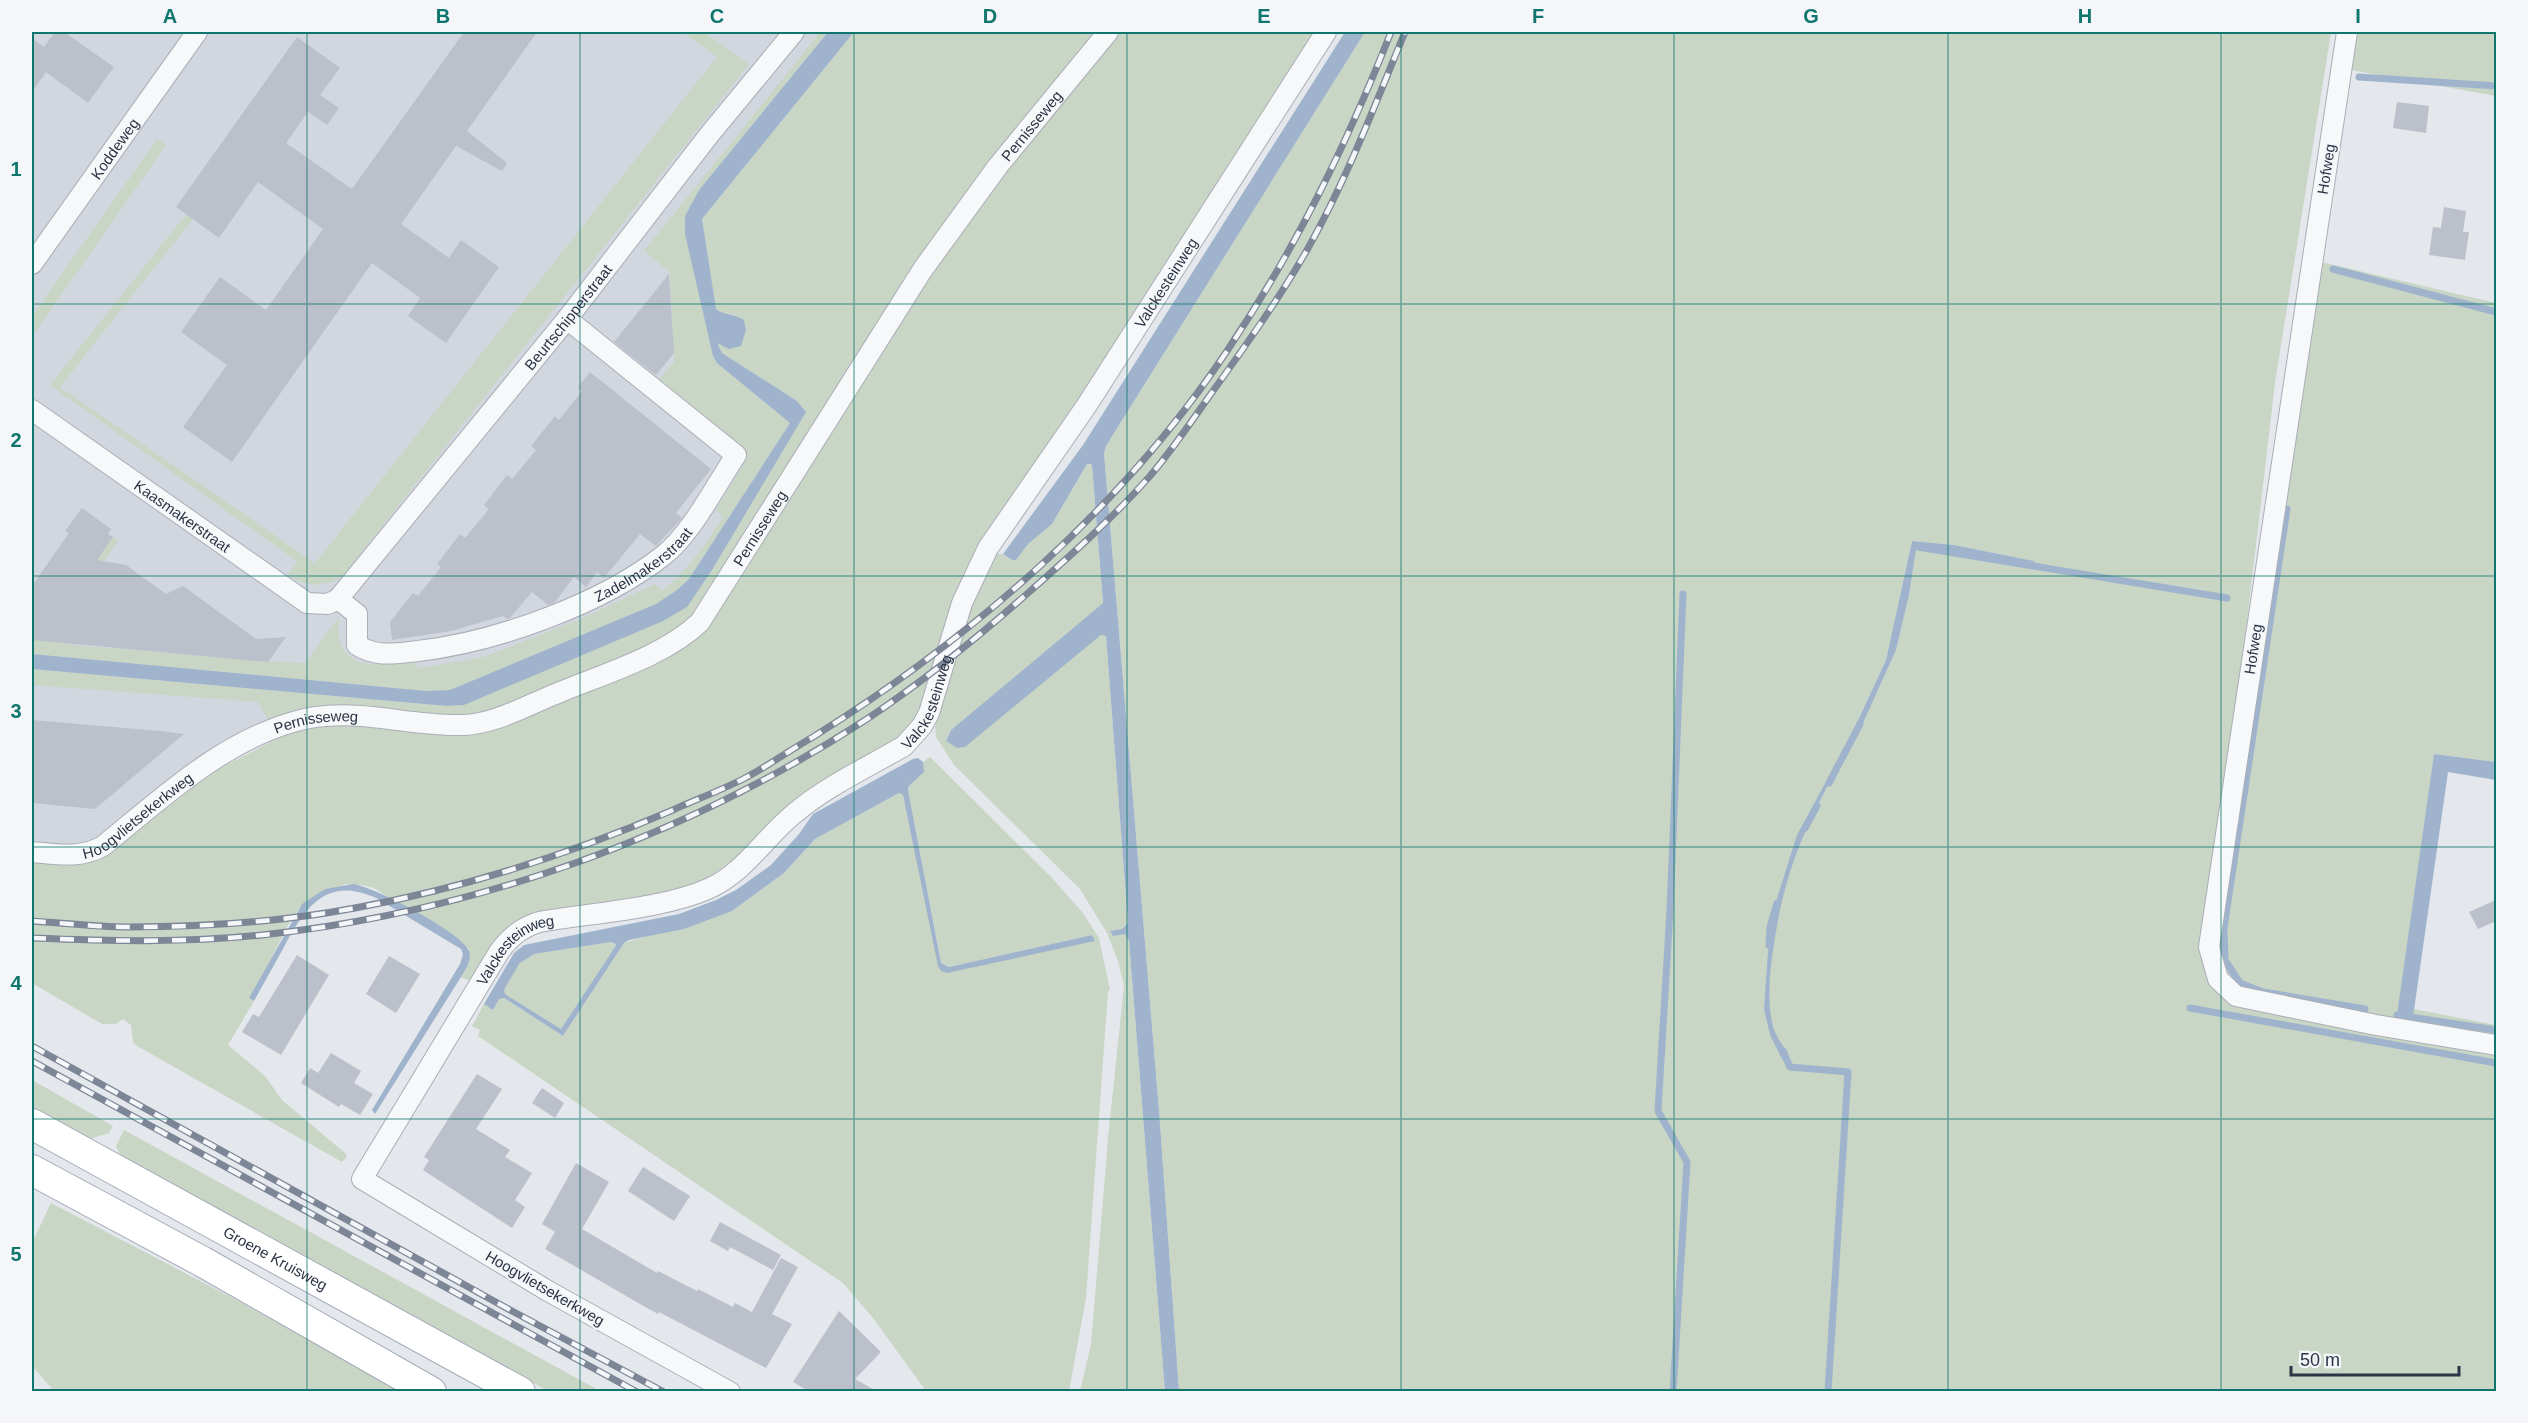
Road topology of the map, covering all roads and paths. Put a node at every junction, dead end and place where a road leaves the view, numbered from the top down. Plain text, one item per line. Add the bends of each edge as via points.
1 (197, 32) edge
2 (794, 32) edge
3 (1108, 32) edge
4 (1326, 32) edge
5 (2347, 32) edge
6 (32, 264) edge
7 (567, 319) junction
8 (32, 410) edge
9 (338, 599) junction
10 (237, 747) joint
11 (32, 852) edge
12 (2496, 1045) edge
13 (32, 1124) edge
14 (32, 1170) edge
15 (362, 1179) joint
16 (431, 1392) edge
17 (520, 1392) edge
18 (730, 1392) edge

1 - 6 street, Koddeweg
2 - 7 street, Beurtschipperstraat
3 - 10 street, Pernisseweg via 998,166 923,269 700,622 688,634 625,665 489,721 445,725 323,714 291,722
4 - 15 street, Valckesteinweg via 1087,405 987,548 962,603 929,713 914,737 803,806 739,870 711,888 674,900 539,922 512,936
5 - 12 street, Hofweg via 2209,946 2218,979 2236,996
7 - 9 street, Beurtschipperstraat
7 - 9 street, Zadelmakerstraat via 736,455 678,541 644,569 606,591 492,637 447,648 380,655 366,651 357,645 357,614
8 - 9 street, Kaasmakerstraat via 307,603 328,604
10 - 11 street, Hoogvlietsekerkweg via 194,773 91,853
13 - 17 main road, Groene Kruisweg
14 - 16 main road
15 - 18 street, Hoogvlietsekerkweg via 548,1291

